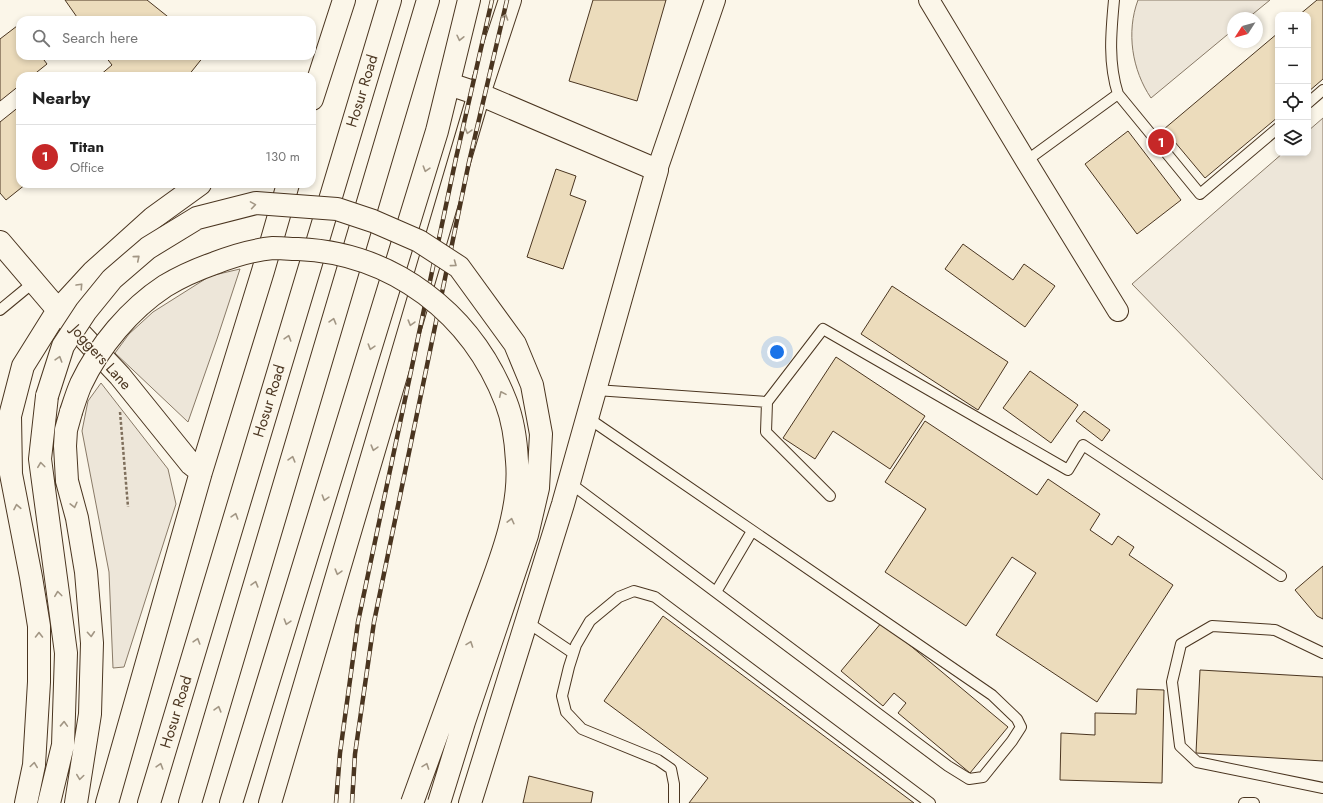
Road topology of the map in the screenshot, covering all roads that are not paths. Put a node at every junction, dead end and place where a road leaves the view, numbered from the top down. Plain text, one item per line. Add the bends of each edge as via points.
1 (344, 0) edge
2 (390, 0) edge
3 (428, 0) edge
4 (469, 0) edge
5 (510, 0) edge
6 (715, 0) edge
7 (929, 0) edge
8 (1114, 0) edge
9 (316, 83) edge
10 (448, 84) junction
11 (1323, 90) edge
12 (479, 94) junction
13 (1118, 94) junction
14 (1311, 100) edge
15 (1275, 131) edge
16 (1026, 161) junction
17 (657, 170) junction
18 (194, 188) edge
19 (287, 188) edge
20 (0, 242) edge
21 (34, 282) junction
22 (0, 310) edge
23 (58, 310) junction
24 (1118, 311) dead end
25 (596, 390) junction
26 (767, 402) junction
27 (588, 418) junction
28 (201, 472) junction
29 (570, 483) junction
30 (830, 496) dead end
31 (752, 531) junction
32 (1281, 576) dead end
33 (716, 592) junction
34 (528, 622) junction
35 (573, 653) junction
36 (1323, 653) edge
37 (1323, 788) edge
38 (26, 803) edge
39 (49, 803) edge
40 (76, 803) edge
41 (107, 803) edge
42 (149, 803) edge
43 (190, 803) edge
44 (231, 803) edge
45 (270, 803) edge
46 (412, 803) edge
47 (438, 803) edge
48 (470, 803) edge
49 (674, 803) edge
50 (930, 803) edge
51 (1244, 803) edge
52 (1254, 803) edge

1 - 9 main road
42 -> 2 main road, Hosur Road
43 -> 3 main road
4 -> 10 main road
12 -> 5 main road
6 - 17 street
7 - 16 street
8 - 13 lane via 1111,67
10 - 12 main road
10 -> 44 main road via 437,132
11 - 14 lane
12 - 17 main road
12 -> 45 main road
13 - 15 lane via 1200,194
13 - 16 lane
16 - 24 street
17 - 25 main road
23 -> 18 main road via 93,272 152,218
19 - 28 main road
20 - 21 main road, Joggers Lane
21 - 22 lane
21 - 23 main road, Joggers Lane
23 - 28 main road, Joggers Lane via 120,376 191,464
38 -> 23 main road via 34,765 39,682 38,626 11,474 10,416 23,366
25 - 26 lane
25 - 27 main road
26 - 30 lane via 766,432
26 - 32 lane via 823,329 1068,470 1083,445
27 - 29 main road
27 - 31 lane
28 - 41 main road
29 - 33 lane
29 - 34 main road
31 - 33 lane
31 - 33 lane via 992,695 1017,719 1021,727 983,777 969,779 948,766
34 - 35 lane
34 - 48 main road
35 - 49 lane via 562,696 566,712 582,728 658,760 671,769
35 - 50 lane via 590,621 619,597 634,591 655,597
36 - 37 lane via 1275,630 1212,626 1181,644 1172,682 1180,746 1197,762
39 -> 47 main road, bridge via 63,745 66,653 40,459 47,396 63,346 86,311 112,279 148,248 196,218 256,203 337,209 419,241 459,267 515,344 532,385 541,434 538,488 527,535
46 -> 40 main road, bridge via 500,560 512,518 518,464 515,436 507,404 483,356 468,335 449,314 411,284 384,269 340,254 272,248 238,254 202,268 166,286 143,304 117,329 96,358 81,385 71,412 65,446 68,480 86,572 92,643 90,714
51 - 52 lane

